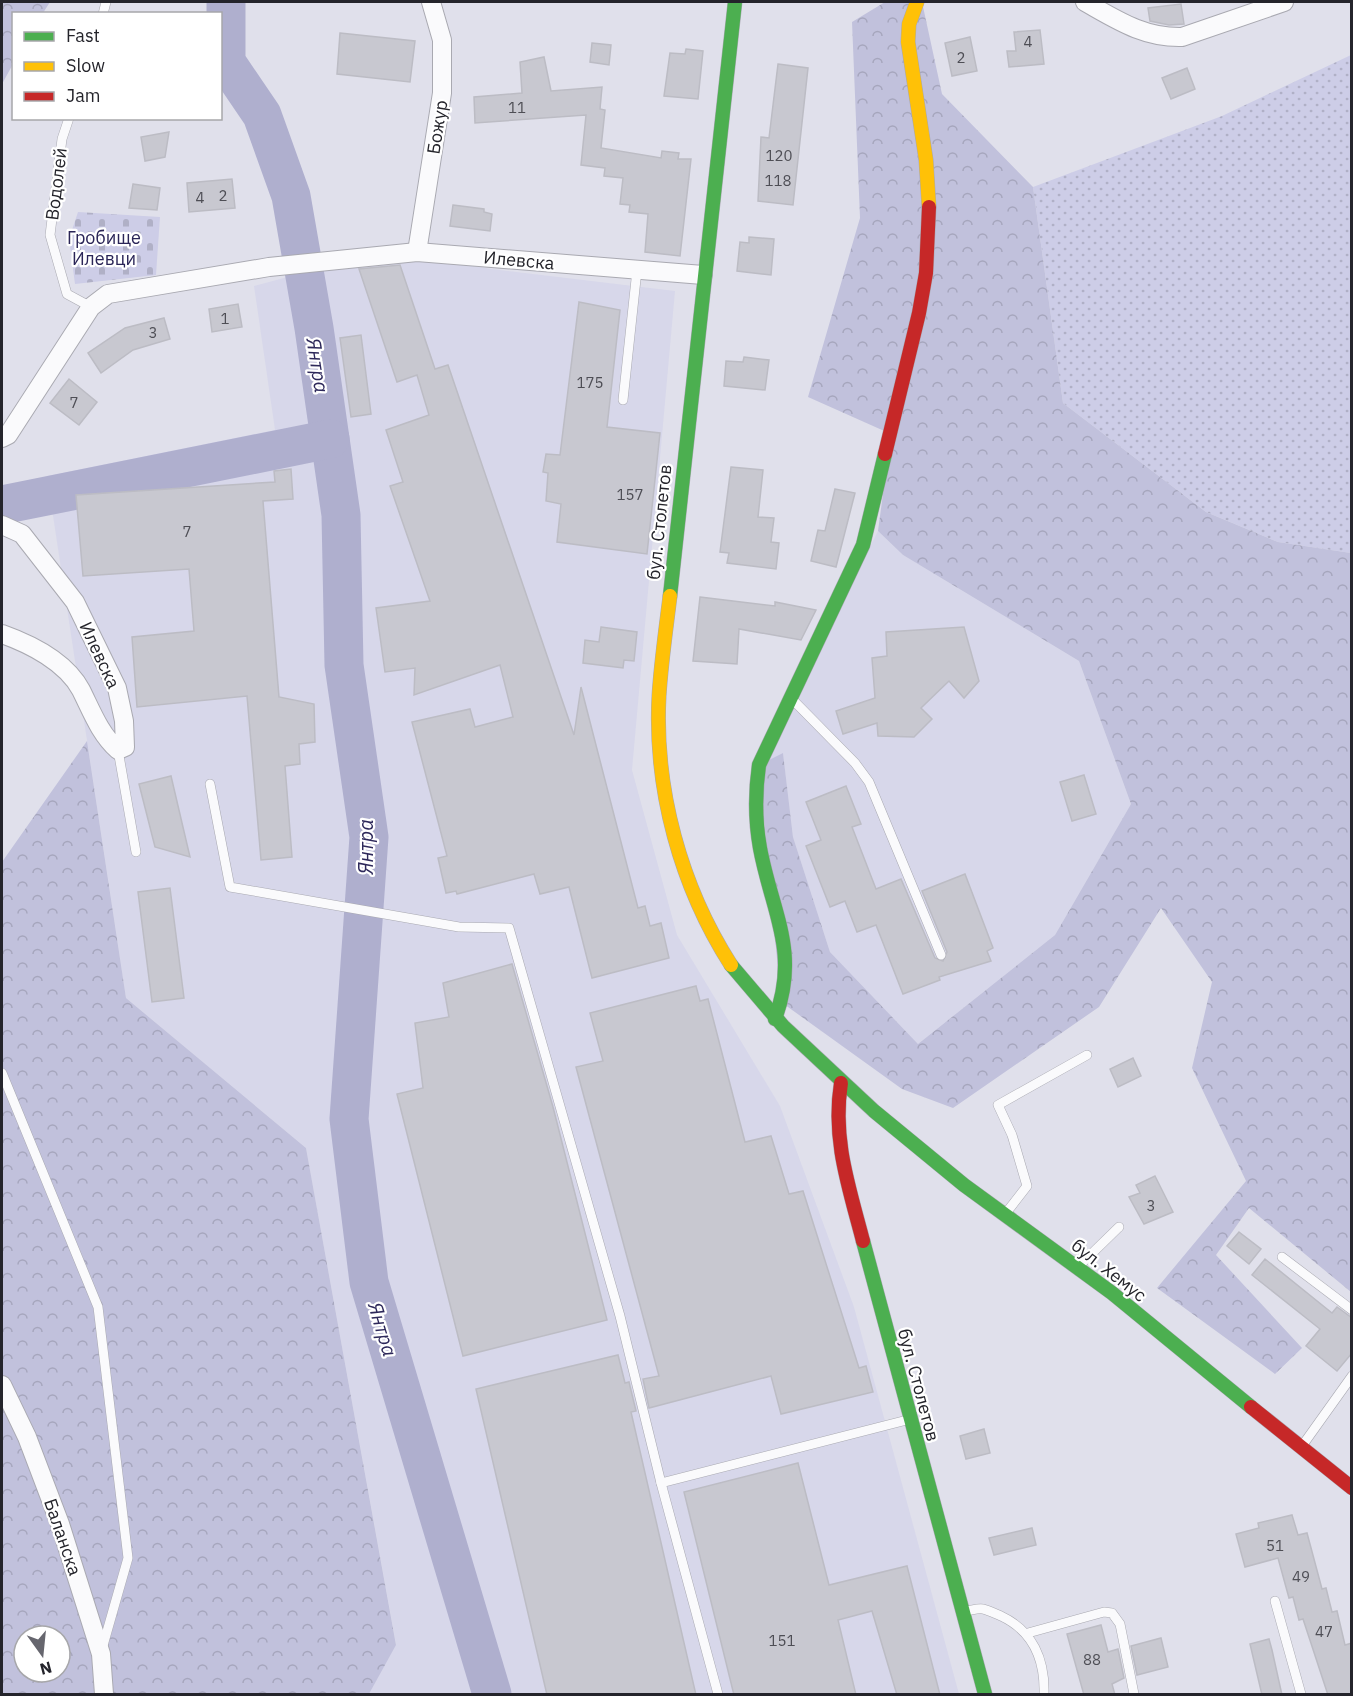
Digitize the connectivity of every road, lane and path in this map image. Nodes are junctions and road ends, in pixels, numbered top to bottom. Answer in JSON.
{"nodes":[{"id":1,"x":431,"y":2,"type":"edge"},
{"id":2,"x":735,"y":2,"type":"edge"},
{"id":3,"x":916,"y":2,"type":"edge"},
{"id":4,"x":1085,"y":2,"type":"edge"},
{"id":5,"x":1284,"y":2,"type":"edge"},
{"id":6,"x":68,"y":120,"type":"edge"},
{"id":7,"x":417,"y":252,"type":"junction"},
{"id":8,"x":637,"y":270,"type":"junction"},
{"id":9,"x":704,"y":275,"type":"junction"},
{"id":10,"x":91,"y":307,"type":"junction"},
{"id":11,"x":623,"y":400,"type":"dead end"},
{"id":12,"x":2,"y":438,"type":"edge"},
{"id":13,"x":2,"y":525,"type":"edge"},
{"id":14,"x":2,"y":634,"type":"edge"},
{"id":15,"x":790,"y":698,"type":"junction"},
{"id":16,"x":118,"y":750,"type":"junction"},
{"id":17,"x":210,"y":784,"type":"dead end"},
{"id":18,"x":135,"y":852,"type":"dead end"},
{"id":19,"x":941,"y":955,"type":"dead end"},
{"id":20,"x":775,"y":1019,"type":"junction"},
{"id":21,"x":1087,"y":1055,"type":"dead end"},
{"id":22,"x":2,"y":1073,"type":"edge"},
{"id":23,"x":841,"y":1083,"type":"junction"},
{"id":24,"x":1005,"y":1215,"type":"junction"},
{"id":25,"x":1119,"y":1227,"type":"dead end"},
{"id":26,"x":1282,"y":1257,"type":"dead end"},
{"id":27,"x":1078,"y":1267,"type":"junction"},
{"id":28,"x":1352,"y":1311,"type":"edge"},
{"id":29,"x":1352,"y":1376,"type":"edge"},
{"id":30,"x":2,"y":1385,"type":"edge"},
{"id":31,"x":909,"y":1420,"type":"junction"},
{"id":32,"x":1301,"y":1448,"type":"junction"},
{"id":33,"x":661,"y":1484,"type":"junction"},
{"id":34,"x":1352,"y":1488,"type":"edge"},
{"id":35,"x":1275,"y":1601,"type":"dead end"},
{"id":36,"x":964,"y":1611,"type":"junction"},
{"id":37,"x":1028,"y":1633,"type":"junction"},
{"id":38,"x":100,"y":1654,"type":"junction"},
{"id":39,"x":104,"y":1695,"type":"edge"},
{"id":40,"x":718,"y":1695,"type":"edge"},
{"id":41,"x":985,"y":1695,"type":"edge"},
{"id":42,"x":1044,"y":1695,"type":"edge"},
{"id":43,"x":1134,"y":1695,"type":"edge"},
{"id":44,"x":1301,"y":1695,"type":"edge"}],
"edges":[{"from":1,"to":7,"type":"street","name":"Божур"},
{"from":2,"to":9,"type":"main road","name":"бул. Столетов"},
{"from":3,"to":15,"type":"main road"},
{"from":4,"to":5,"type":"street"},
{"from":6,"to":10,"type":"lane","name":"Водолей"},
{"from":7,"to":8,"type":"street","name":"Илевска"},
{"from":7,"to":10,"type":"street","name":"Илевска"},
{"from":8,"to":9,"type":"street","name":"Илевска"},
{"from":8,"to":11,"type":"lane"},
{"from":9,"to":20,"type":"main road","name":"бул. Столетов"},
{"from":10,"to":12,"type":"street"},
{"from":13,"to":16,"type":"street","name":"Илевска"},
{"from":14,"to":16,"type":"street","name":"Илевска"},
{"from":15,"to":19,"type":"lane"},
{"from":15,"to":20,"type":"main road"},
{"from":16,"to":18,"type":"lane"},
{"from":17,"to":33,"type":"lane"},
{"from":20,"to":23,"type":"main road","name":"бул. Столетов"},
{"from":21,"to":24,"type":"lane"},
{"from":22,"to":38,"type":"lane"},
{"from":23,"to":24,"type":"main road","name":"бул. Хемус"},
{"from":23,"to":31,"type":"main road","name":"бул. Столетов"},
{"from":24,"to":27,"type":"main road","name":"бул. Хемус"},
{"from":25,"to":27,"type":"lane"},
{"from":26,"to":28,"type":"lane"},
{"from":27,"to":32,"type":"main road","name":"бул. Хемус"},
{"from":29,"to":32,"type":"lane"},
{"from":30,"to":38,"type":"street","name":"Баланска"},
{"from":31,"to":33,"type":"lane"},
{"from":31,"to":36,"type":"main road","name":"бул. Столетов"},
{"from":32,"to":34,"type":"main road","name":"бул. Хемус"},
{"from":33,"to":40,"type":"lane"},
{"from":35,"to":44,"type":"lane"},
{"from":36,"to":37,"type":"lane"},
{"from":36,"to":41,"type":"main road","name":"бул. Столетов"},
{"from":37,"to":42,"type":"lane"},
{"from":37,"to":43,"type":"lane"},
{"from":38,"to":39,"type":"street","name":"Баланска"}]}
